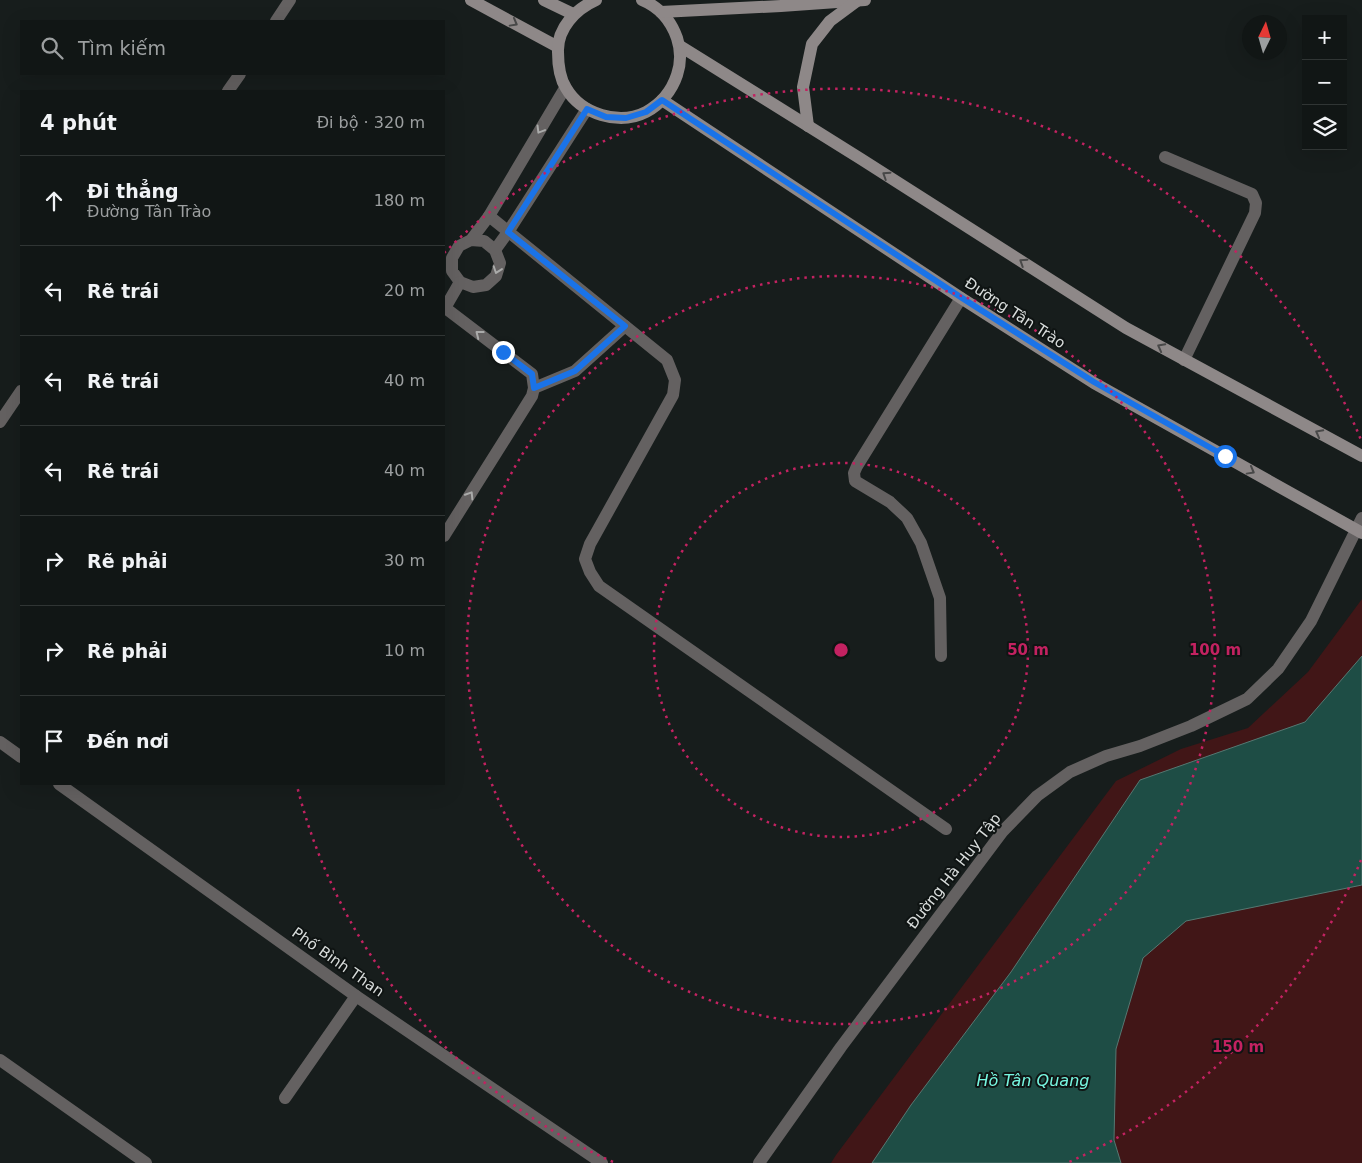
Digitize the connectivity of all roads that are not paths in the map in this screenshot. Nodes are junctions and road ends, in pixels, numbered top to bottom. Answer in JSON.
{"nodes":[{"id":1,"x":290,"y":0,"type":"edge"},
{"id":2,"x":471,"y":0,"type":"edge"},
{"id":3,"x":544,"y":0,"type":"edge"},
{"id":4,"x":644,"y":0,"type":"edge"},
{"id":5,"x":865,"y":0,"type":"edge"},
{"id":6,"x":858,"y":1,"type":"edge"},
{"id":7,"x":588,"y":2,"type":"edge"},
{"id":8,"x":661,"y":12,"type":"junction"},
{"id":9,"x":573,"y":14,"type":"junction"},
{"id":10,"x":277,"y":20,"type":"edge"},
{"id":11,"x":680,"y":46,"type":"junction"},
{"id":12,"x":558,"y":47,"type":"junction"},
{"id":13,"x":239,"y":75,"type":"edge"},
{"id":14,"x":565,"y":88,"type":"junction"},
{"id":15,"x":229,"y":90,"type":"edge"},
{"id":16,"x":662,"y":100,"type":"junction"},
{"id":17,"x":587,"y":109,"type":"junction"},
{"id":18,"x":808,"y":126,"type":"junction"},
{"id":19,"x":1165,"y":157,"type":"dead end"},
{"id":20,"x":489,"y":216,"type":"junction"},
{"id":21,"x":508,"y":232,"type":"junction"},
{"id":22,"x":471,"y":240,"type":"junction"},
{"id":23,"x":495,"y":250,"type":"junction"},
{"id":24,"x":460,"y":282,"type":"junction"},
{"id":25,"x":962,"y":298,"type":"junction"},
{"id":26,"x":445,"y":305,"type":"edge"},
{"id":27,"x":445,"y":308,"type":"edge"},
{"id":28,"x":625,"y":326,"type":"junction"},
{"id":29,"x":1184,"y":360,"type":"junction"},
{"id":30,"x":534,"y":388,"type":"junction"},
{"id":31,"x":20,"y":393,"type":"edge"},
{"id":32,"x":0,"y":422,"type":"edge"},
{"id":33,"x":1362,"y":456,"type":"edge"},
{"id":34,"x":1360,"y":527,"type":"edge"},
{"id":35,"x":445,"y":534,"type":"edge"},
{"id":36,"x":941,"y":656,"type":"dead end"},
{"id":37,"x":0,"y":742,"type":"edge"},
{"id":38,"x":20,"y":756,"type":"edge"},
{"id":39,"x":59,"y":785,"type":"edge"},
{"id":40,"x":946,"y":829,"type":"dead end"},
{"id":41,"x":356,"y":996,"type":"junction"},
{"id":42,"x":0,"y":1060,"type":"edge"},
{"id":43,"x":285,"y":1098,"type":"dead end"},
{"id":44,"x":146,"y":1163,"type":"edge"},
{"id":45,"x":602,"y":1163,"type":"edge"},
{"id":46,"x":760,"y":1163,"type":"edge"}],
"edges":[{"from":1,"to":10,"type":"street"},
{"from":2,"to":12,"type":"main road","one_way":true},
{"from":3,"to":9,"type":"main road"},
{"from":4,"to":8,"type":"main road"},
{"from":5,"to":6,"type":"main road"},
{"from":6,"to":8,"type":"main road"},
{"from":6,"to":18,"type":"main road"},
{"from":7,"to":9,"type":"main road"},
{"from":8,"to":11,"type":"main road"},
{"from":9,"to":12,"type":"main road"},
{"from":11,"to":16,"type":"main road"},
{"from":11,"to":18,"type":"main road"},
{"from":12,"to":14,"type":"main road"},
{"from":13,"to":15,"type":"street"},
{"from":14,"to":17,"type":"main road"},
{"from":14,"to":20,"type":"street","one_way":true},
{"from":16,"to":17,"type":"main road"},
{"from":16,"to":25,"type":"main road","name":"Đường Tân Trào"},
{"from":17,"to":21,"type":"street"},
{"from":29,"to":18,"type":"main road","one_way":true},
{"from":19,"to":29,"type":"street"},
{"from":20,"to":21,"type":"street"},
{"from":20,"to":22,"type":"street"},
{"from":21,"to":23,"type":"street"},
{"from":21,"to":28,"type":"street"},
{"from":22,"to":23,"type":"street"},
{"from":22,"to":24,"type":"street"},
{"from":23,"to":24,"type":"street","one_way":true},
{"from":24,"to":26,"type":"street"},
{"from":25,"to":34,"type":"main road","name":"Đường Tân Trào","one_way":true},
{"from":25,"to":36,"type":"street"},
{"from":30,"to":27,"type":"street","one_way":true},
{"from":28,"to":30,"type":"street"},
{"from":28,"to":40,"type":"street"},
{"from":33,"to":29,"type":"main road","one_way":true},
{"from":35,"to":30,"type":"street","one_way":true},
{"from":31,"to":32,"type":"street"},
{"from":34,"to":46,"type":"street","name":"Đường Hà Huy Tập"},
{"from":37,"to":38,"type":"street"},
{"from":39,"to":41,"type":"street","name":"Phố Bình Than"},
{"from":41,"to":43,"type":"street"},
{"from":41,"to":45,"type":"street","name":"Phố Bình Than"},
{"from":42,"to":44,"type":"street"}]}
